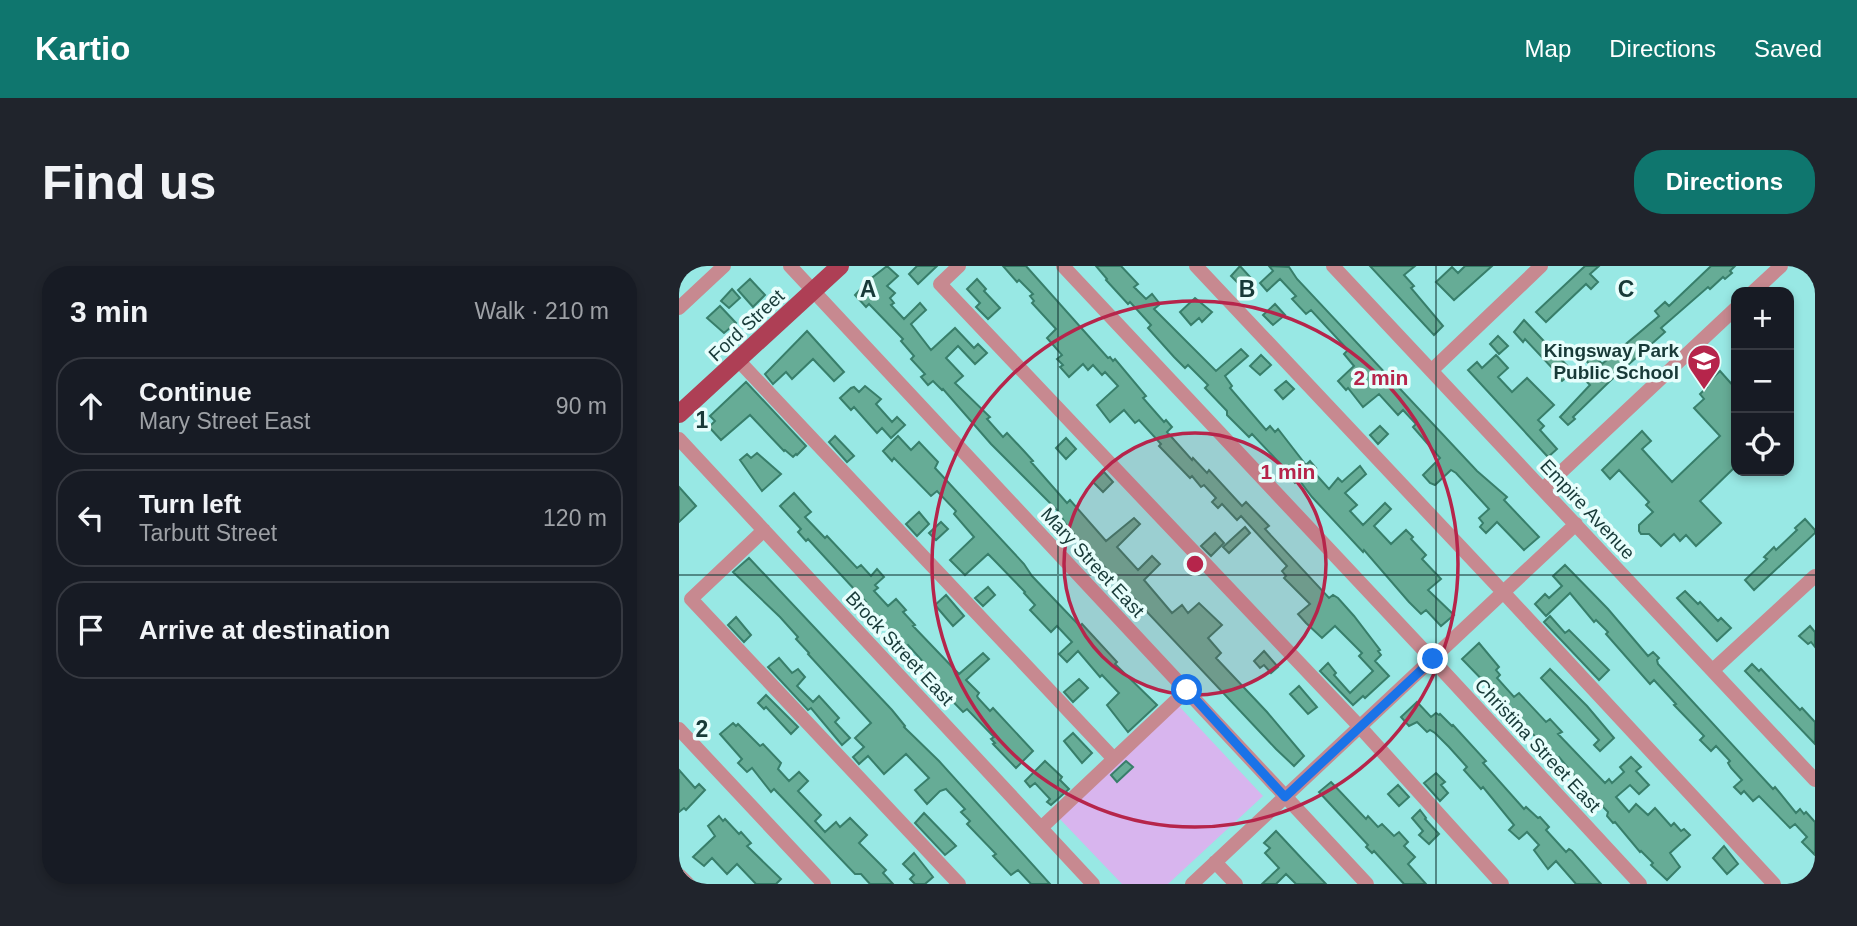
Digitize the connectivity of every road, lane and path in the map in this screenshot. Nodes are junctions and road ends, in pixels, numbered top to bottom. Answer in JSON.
{"nodes":[{"id":1,"x":724,"y":266,"type":"edge"},
{"id":2,"x":790,"y":266,"type":"edge"},
{"id":3,"x":840,"y":266,"type":"edge"},
{"id":4,"x":959,"y":266,"type":"edge"},
{"id":5,"x":1063,"y":266,"type":"edge"},
{"id":6,"x":1196,"y":266,"type":"edge"},
{"id":7,"x":1333,"y":266,"type":"edge"},
{"id":8,"x":1541,"y":266,"type":"edge"},
{"id":9,"x":1781,"y":266,"type":"edge"},
{"id":10,"x":1758,"y":287,"type":"edge"},
{"id":11,"x":813,"y":291,"type":"junction"},
{"id":12,"x":681,"y":302,"type":"edge"},
{"id":13,"x":1731,"y":313,"type":"edge"},
{"id":14,"x":738,"y":360,"type":"junction"},
{"id":15,"x":1432,"y":370,"type":"junction"},
{"id":16,"x":679,"y":414,"type":"edge"},
{"id":17,"x":679,"y":439,"type":"edge"},
{"id":18,"x":1543,"y":489,"type":"junction"},
{"id":19,"x":1576,"y":524,"type":"junction"},
{"id":20,"x":764,"y":530,"type":"junction"},
{"id":21,"x":1815,"y":576,"type":"edge"},
{"id":22,"x":1503,"y":592,"type":"junction"},
{"id":23,"x":1433,"y":659,"type":"junction"},
{"id":24,"x":1713,"y":670,"type":"junction"},
{"id":25,"x":1187,"y":690,"type":"junction"},
{"id":26,"x":1360,"y":727,"type":"junction"},
{"id":27,"x":679,"y":729,"type":"edge"},
{"id":28,"x":1114,"y":759,"type":"junction"},
{"id":29,"x":1815,"y":779,"type":"edge"},
{"id":30,"x":1285,"y":797,"type":"junction"},
{"id":31,"x":1041,"y":828,"type":"junction"},
{"id":32,"x":1215,"y":862,"type":"junction"},
{"id":33,"x":679,"y":875,"type":"edge"},
{"id":34,"x":688,"y":884,"type":"edge"},
{"id":35,"x":824,"y":884,"type":"edge"},
{"id":36,"x":959,"y":884,"type":"edge"},
{"id":37,"x":1093,"y":884,"type":"edge"},
{"id":38,"x":1192,"y":884,"type":"edge"},
{"id":39,"x":1236,"y":884,"type":"edge"},
{"id":40,"x":1367,"y":884,"type":"edge"},
{"id":41,"x":1502,"y":884,"type":"edge"},
{"id":42,"x":1640,"y":884,"type":"edge"},
{"id":43,"x":1774,"y":884,"type":"edge"}],
"edges":[{"from":1,"to":12,"type":"street"},
{"from":2,"to":11,"type":"street","name":"Mary Street East"},
{"from":3,"to":11,"type":"main road","name":"Ford Street"},
{"from":4,"to":26,"type":"street"},
{"from":5,"to":23,"type":"street","name":"Christina Street East"},
{"from":6,"to":22,"type":"street"},
{"from":7,"to":15,"type":"street","name":"Empire Avenue"},
{"from":8,"to":15,"type":"street"},
{"from":9,"to":10,"type":"street"},
{"from":11,"to":14,"type":"main road","name":"Ford Street"},
{"from":11,"to":25,"type":"street","name":"Mary Street East"},
{"from":13,"to":18,"type":"street"},
{"from":14,"to":16,"type":"main road","name":"Ford Street"},
{"from":14,"to":28,"type":"street"},
{"from":15,"to":18,"type":"street","name":"Empire Avenue"},
{"from":17,"to":20,"type":"street","name":"Brock Street East"},
{"from":18,"to":19,"type":"street","name":"Empire Avenue"},
{"from":19,"to":22,"type":"street"},
{"from":19,"to":24,"type":"street","name":"Empire Avenue"},
{"from":20,"to":31,"type":"street","name":"Brock Street East"},
{"from":20,"to":36,"type":"street"},
{"from":21,"to":24,"type":"street"},
{"from":22,"to":23,"type":"street"},
{"from":22,"to":43,"type":"street"},
{"from":23,"to":26,"type":"street"},
{"from":23,"to":42,"type":"street","name":"Christina Street East"},
{"from":24,"to":29,"type":"street","name":"Empire Avenue"},
{"from":25,"to":28,"type":"street"},
{"from":25,"to":30,"type":"street","name":"Mary Street East"},
{"from":26,"to":30,"type":"street"},
{"from":26,"to":41,"type":"street"},
{"from":27,"to":35,"type":"street"},
{"from":28,"to":31,"type":"street"},
{"from":30,"to":32,"type":"street"},
{"from":30,"to":40,"type":"street","name":"Mary Street East"},
{"from":31,"to":37,"type":"street","name":"Brock Street East"},
{"from":32,"to":38,"type":"street"},
{"from":32,"to":39,"type":"street"},
{"from":33,"to":34,"type":"street"}]}
